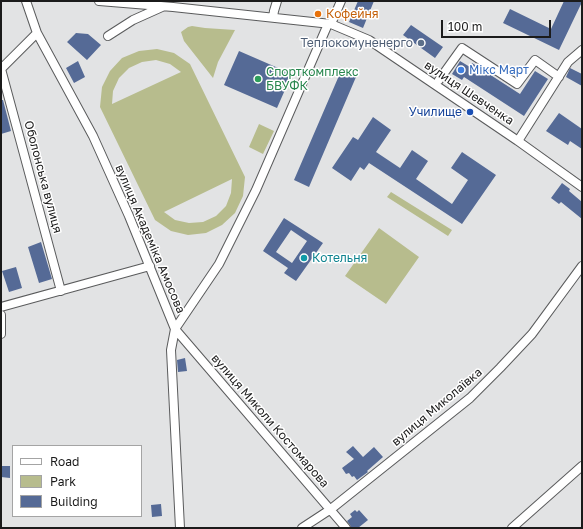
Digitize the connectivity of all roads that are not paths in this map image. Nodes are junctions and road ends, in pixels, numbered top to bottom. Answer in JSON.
{"nodes":[{"id":1,"x":26,"y":1,"type":"edge"},
{"id":2,"x":100,"y":1,"type":"edge"},
{"id":3,"x":278,"y":1,"type":"edge"},
{"id":4,"x":341,"y":1,"type":"edge"},
{"id":5,"x":175,"y":4,"type":"edge"},
{"id":6,"x":163,"y":6,"type":"junction"},
{"id":7,"x":273,"y":17,"type":"junction"},
{"id":8,"x":329,"y":24,"type":"junction"},
{"id":9,"x":37,"y":33,"type":"junction"},
{"id":10,"x":108,"y":36,"type":"dead end"},
{"id":11,"x":582,"y":50,"type":"edge"},
{"id":12,"x":1,"y":69,"type":"edge"},
{"id":13,"x":559,"y":77,"type":"junction"},
{"id":14,"x":439,"y":80,"type":"dead end"},
{"id":15,"x":518,"y":141,"type":"junction"},
{"id":16,"x":582,"y":187,"type":"edge"},
{"id":17,"x":150,"y":266,"type":"junction"},
{"id":18,"x":582,"y":266,"type":"edge"},
{"id":19,"x":61,"y":291,"type":"junction"},
{"id":20,"x":1,"y":307,"type":"edge"},
{"id":21,"x":1,"y":315,"type":"edge"},
{"id":22,"x":175,"y":330,"type":"junction"},
{"id":23,"x":1,"y":334,"type":"edge"},
{"id":24,"x":582,"y":466,"type":"edge"},
{"id":25,"x":331,"y":509,"type":"junction"},
{"id":26,"x":180,"y":528,"type":"edge"},
{"id":27,"x":302,"y":528,"type":"edge"},
{"id":28,"x":346,"y":528,"type":"edge"},
{"id":29,"x":512,"y":528,"type":"edge"}],
"edges":[{"from":1,"to":9,"type":"street","name":"вулиця Академіка Амосова"},
{"from":2,"to":6,"type":"street","name":"вулиця Шевченка"},
{"from":3,"to":7,"type":"street"},
{"from":4,"to":8,"type":"street"},
{"from":5,"to":6,"type":"street","name":"вулиця Шевченка"},
{"from":5,"to":7,"type":"street","name":"вулиця Шевченка"},
{"from":6,"to":10,"type":"street"},
{"from":7,"to":8,"type":"street","name":"вулиця Шевченка"},
{"from":8,"to":15,"type":"street","name":"вулиця Шевченка"},
{"from":8,"to":22,"type":"street"},
{"from":9,"to":12,"type":"street"},
{"from":9,"to":17,"type":"street","name":"вулиця Академіка Амосова"},
{"from":11,"to":13,"type":"street"},
{"from":12,"to":19,"type":"street","name":"Оболонська вулиця"},
{"from":13,"to":14,"type":"street"},
{"from":13,"to":15,"type":"street"},
{"from":15,"to":16,"type":"street","name":"вулиця Шевченка"},
{"from":17,"to":19,"type":"street"},
{"from":17,"to":22,"type":"street","name":"вулиця Академіка Амосова"},
{"from":18,"to":25,"type":"street","name":"вулиця Миколаївка"},
{"from":19,"to":20,"type":"street"},
{"from":21,"to":23,"type":"street"},
{"from":22,"to":25,"type":"street","name":"вулиця Миколи Костомарова"},
{"from":22,"to":26,"type":"street","name":"вулиця Академіка Амосова"},
{"from":24,"to":29,"type":"street"},
{"from":25,"to":27,"type":"street","name":"вулиця Миколаївка"},
{"from":25,"to":28,"type":"street","name":"вулиця Миколи Костомарова"}]}
